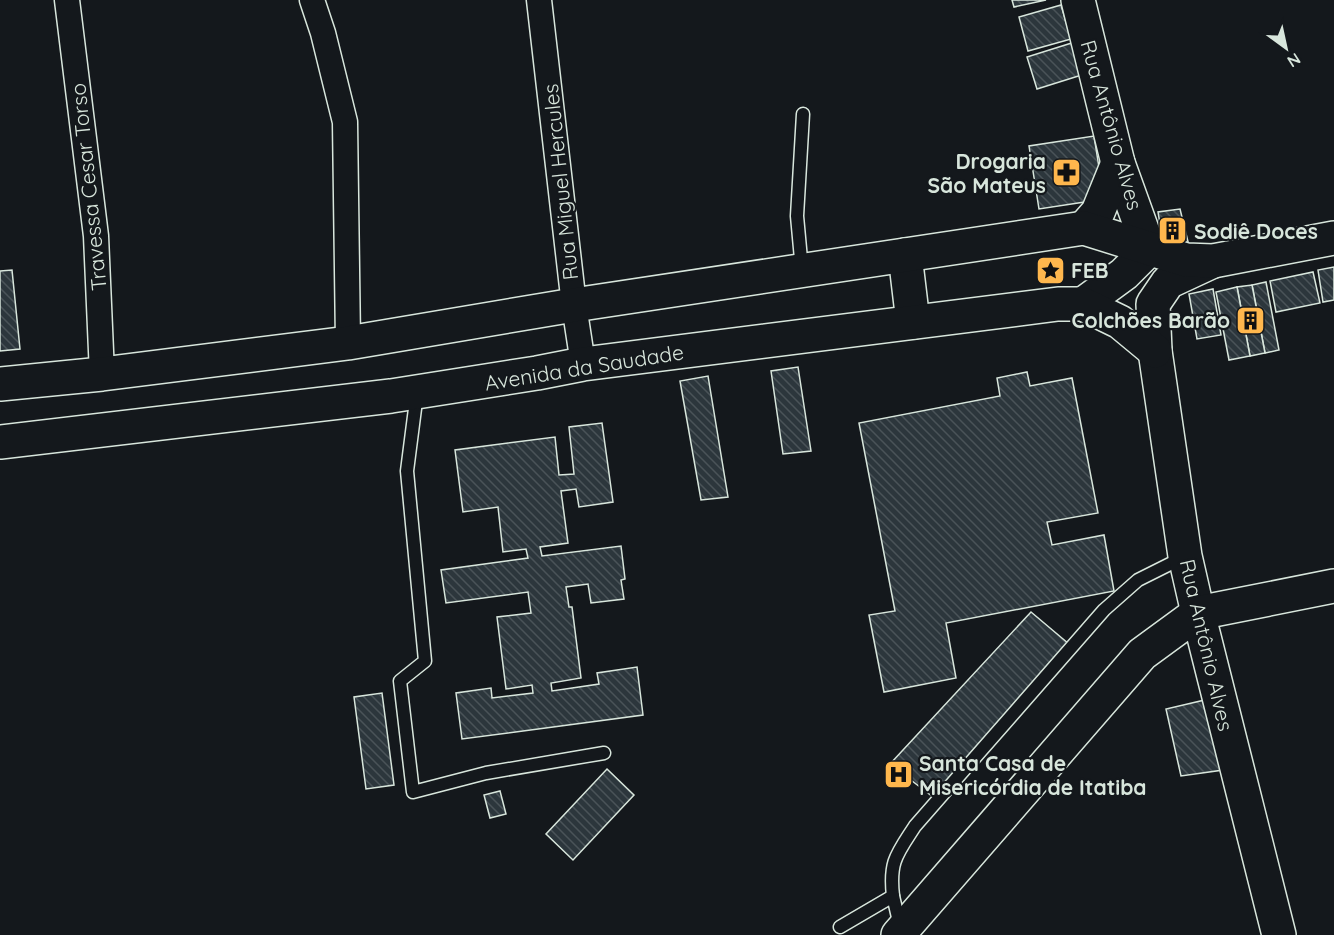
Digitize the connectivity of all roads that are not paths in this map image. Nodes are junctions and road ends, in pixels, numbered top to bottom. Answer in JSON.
{"nodes":[{"id":1,"x":67,"y":0,"type":"edge"},
{"id":2,"x":312,"y":0,"type":"edge"},
{"id":3,"x":539,"y":0,"type":"edge"},
{"id":4,"x":1078,"y":0,"type":"edge"},
{"id":5,"x":803,"y":114,"type":"dead end"},
{"id":6,"x":1118,"y":163,"type":"junction"},
{"id":7,"x":1084,"y":228,"type":"junction"},
{"id":8,"x":1334,"y":238,"type":"edge"},
{"id":9,"x":1149,"y":249,"type":"junction"},
{"id":10,"x":905,"y":255,"type":"junction"},
{"id":11,"x":1213,"y":261,"type":"junction"},
{"id":12,"x":802,"y":271,"type":"junction"},
{"id":13,"x":1083,"y":304,"type":"junction"},
{"id":14,"x":574,"y":306,"type":"junction"},
{"id":15,"x":913,"y":322,"type":"junction"},
{"id":16,"x":348,"y":343,"type":"junction"},
{"id":17,"x":1155,"y":351,"type":"junction"},
{"id":18,"x":583,"y":364,"type":"junction"},
{"id":19,"x":102,"y":374,"type":"junction"},
{"id":20,"x":0,"y":384,"type":"edge"},
{"id":21,"x":417,"y":392,"type":"junction"},
{"id":22,"x":0,"y":442,"type":"edge"},
{"id":23,"x":1185,"y":556,"type":"junction"},
{"id":24,"x":1334,"y":586,"type":"edge"},
{"id":25,"x":1198,"y":613,"type":"junction"},
{"id":26,"x":604,"y":753,"type":"dead end"},
{"id":27,"x":893,"y":896,"type":"junction"},
{"id":28,"x":840,"y":927,"type":"dead end"},
{"id":29,"x":900,"y":933,"type":"edge"},
{"id":30,"x":1279,"y":935,"type":"edge"}],
"edges":[{"from":1,"to":19,"type":"street","name":"Travessa Cesar Torso"},
{"from":2,"to":16,"type":"street"},
{"from":3,"to":14,"type":"street","name":"Rua Miguel Hercules"},
{"from":4,"to":6,"type":"main road","name":"Rua Antônio Alves"},
{"from":5,"to":12,"type":"lane"},
{"from":6,"to":7,"type":"main road"},
{"from":6,"to":9,"type":"main road","name":"Rua Antônio Alves"},
{"from":7,"to":9,"type":"main road"},
{"from":7,"to":10,"type":"main road"},
{"from":8,"to":11,"type":"main road"},
{"from":9,"to":11,"type":"main road"},
{"from":9,"to":13,"type":"main road"},
{"from":10,"to":12,"type":"main road"},
{"from":10,"to":15,"type":"main road"},
{"from":11,"to":17,"type":"main road","name":"Rua Antônio Alves"},
{"from":12,"to":14,"type":"main road"},
{"from":13,"to":15,"type":"main road","name":"Avenida da Saudade"},
{"from":13,"to":17,"type":"main road","name":"Avenida da Saudade"},
{"from":14,"to":16,"type":"main road"},
{"from":14,"to":18,"type":"street","name":"Rua Miguel Hercules"},
{"from":15,"to":18,"type":"main road","name":"Avenida da Saudade"},
{"from":16,"to":19,"type":"main road"},
{"from":17,"to":23,"type":"main road","name":"Rua Antônio Alves"},
{"from":18,"to":21,"type":"main road","name":"Avenida da Saudade"},
{"from":19,"to":20,"type":"main road"},
{"from":21,"to":22,"type":"main road","name":"Avenida da Saudade"},
{"from":21,"to":26,"type":"lane"},
{"from":23,"to":25,"type":"main road","name":"Rua Antônio Alves"},
{"from":23,"to":27,"type":"lane"},
{"from":24,"to":25,"type":"main road"},
{"from":25,"to":29,"type":"main road"},
{"from":25,"to":30,"type":"main road","name":"Rua Antônio Alves"},
{"from":27,"to":28,"type":"lane"},
{"from":27,"to":29,"type":"lane"}]}
